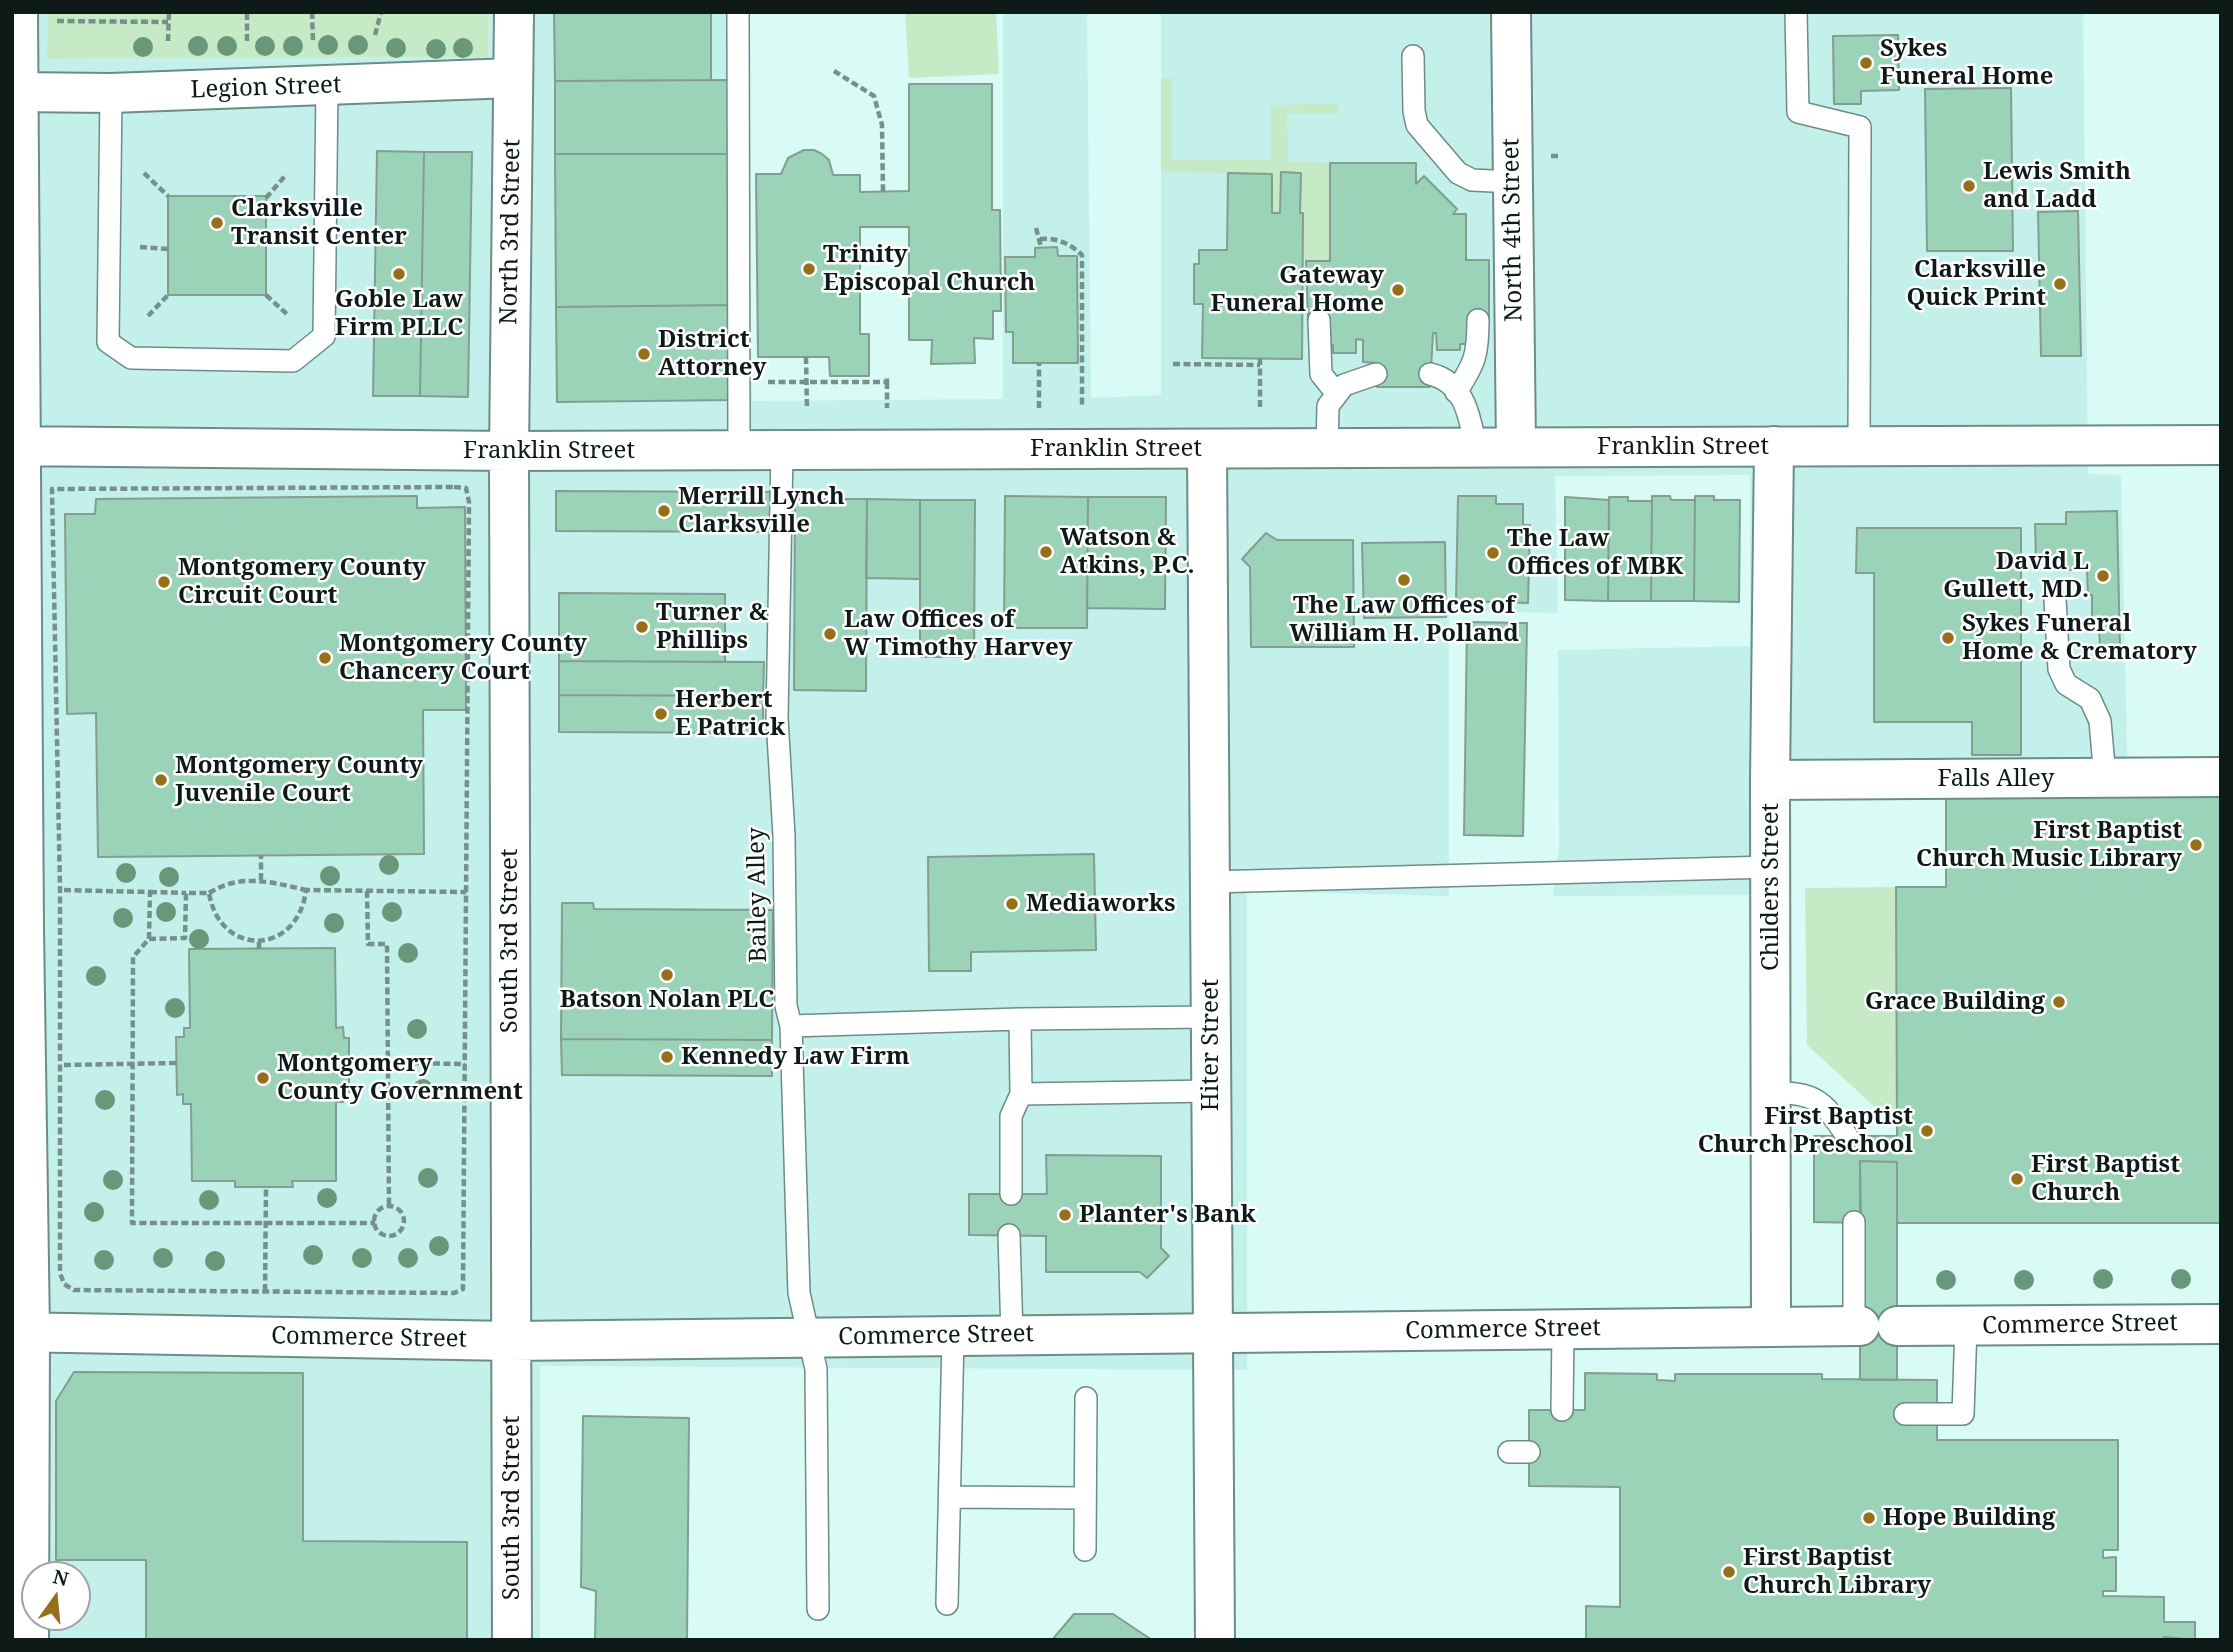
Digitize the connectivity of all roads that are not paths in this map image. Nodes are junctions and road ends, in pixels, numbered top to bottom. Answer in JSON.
{"nodes":[{"id":1,"x":18,"y":12,"type":"edge"},
{"id":2,"x":514,"y":12,"type":"edge"},
{"id":3,"x":738,"y":12,"type":"edge"},
{"id":4,"x":1511,"y":12,"type":"edge"},
{"id":5,"x":1796,"y":12,"type":"edge"},
{"id":6,"x":1413,"y":56,"type":"dead end"},
{"id":7,"x":513,"y":78,"type":"junction"},
{"id":8,"x":327,"y":86,"type":"junction"},
{"id":9,"x":16,"y":92,"type":"edge"},
{"id":10,"x":111,"y":93,"type":"junction"},
{"id":11,"x":1513,"y":182,"type":"junction"},
{"id":12,"x":1319,"y":320,"type":"dead end"},
{"id":13,"x":1478,"y":320,"type":"dead end"},
{"id":14,"x":1376,"y":374,"type":"dead end"},
{"id":15,"x":1430,"y":374,"type":"dead end"},
{"id":16,"x":1456,"y":392,"type":"junction"},
{"id":17,"x":1332,"y":400,"type":"junction"},
{"id":18,"x":2221,"y":445,"type":"edge"},
{"id":19,"x":17,"y":446,"type":"edge"},
{"id":20,"x":1774,"y":446,"type":"junction"},
{"id":21,"x":1859,"y":446,"type":"junction"},
{"id":22,"x":1516,"y":447,"type":"junction"},
{"id":23,"x":1327,"y":448,"type":"junction"},
{"id":24,"x":1476,"y":448,"type":"junction"},
{"id":25,"x":1208,"y":449,"type":"junction"},
{"id":26,"x":739,"y":450,"type":"junction"},
{"id":27,"x":782,"y":450,"type":"junction"},
{"id":28,"x":509,"y":451,"type":"junction"},
{"id":29,"x":2055,"y":600,"type":"dead end"},
{"id":30,"x":2221,"y":777,"type":"edge"},
{"id":31,"x":2105,"y":778,"type":"junction"},
{"id":32,"x":1770,"y":780,"type":"junction"},
{"id":33,"x":1770,"y":867,"type":"junction"},
{"id":34,"x":1210,"y":882,"type":"junction"},
{"id":35,"x":18,"y":929,"type":"edge"},
{"id":36,"x":1211,"y":1017,"type":"junction"},
{"id":37,"x":1020,"y":1019,"type":"junction"},
{"id":38,"x":791,"y":1026,"type":"junction"},
{"id":39,"x":1212,"y":1091,"type":"junction"},
{"id":40,"x":1771,"y":1092,"type":"junction"},
{"id":41,"x":1021,"y":1094,"type":"junction"},
{"id":42,"x":1847,"y":1136,"type":"dead end"},
{"id":43,"x":1011,"y":1194,"type":"dead end"},
{"id":44,"x":1854,"y":1223,"type":"dead end"},
{"id":45,"x":1009,"y":1235,"type":"dead end"},
{"id":46,"x":2221,"y":1324,"type":"edge"},
{"id":47,"x":1870,"y":1326,"type":"junction"},
{"id":48,"x":1966,"y":1326,"type":"junction"},
{"id":49,"x":1771,"y":1327,"type":"junction"},
{"id":50,"x":1563,"y":1330,"type":"junction"},
{"id":51,"x":21,"y":1331,"type":"edge"},
{"id":52,"x":1213,"y":1334,"type":"junction"},
{"id":53,"x":1012,"y":1335,"type":"junction"},
{"id":54,"x":953,"y":1336,"type":"junction"},
{"id":55,"x":809,"y":1337,"type":"junction"},
{"id":56,"x":511,"y":1340,"type":"junction"},
{"id":57,"x":1086,"y":1398,"type":"dead end"},
{"id":58,"x":1562,"y":1410,"type":"dead end"},
{"id":59,"x":1905,"y":1414,"type":"dead end"},
{"id":60,"x":950,"y":1497,"type":"junction"},
{"id":61,"x":1085,"y":1498,"type":"junction"},
{"id":62,"x":1085,"y":1550,"type":"dead end"},
{"id":63,"x":947,"y":1604,"type":"dead end"},
{"id":64,"x":818,"y":1609,"type":"dead end"},
{"id":65,"x":29,"y":1640,"type":"edge"},
{"id":66,"x":512,"y":1640,"type":"edge"},
{"id":67,"x":1215,"y":1640,"type":"edge"}],
"edges":[{"from":1,"to":9,"type":"street"},
{"from":2,"to":7,"type":"street","name":"North 3rd Street"},
{"from":3,"to":26,"type":"lane"},
{"from":4,"to":11,"type":"street","name":"North 4th Street"},
{"from":5,"to":21,"type":"lane"},
{"from":6,"to":11,"type":"lane"},
{"from":7,"to":8,"type":"street","name":"Legion Street"},
{"from":7,"to":28,"type":"street","name":"North 3rd Street"},
{"from":8,"to":10,"type":"street","name":"Legion Street"},
{"from":8,"to":10,"type":"lane"},
{"from":9,"to":10,"type":"street","name":"Legion Street"},
{"from":9,"to":19,"type":"street"},
{"from":11,"to":22,"type":"street","name":"North 4th Street"},
{"from":12,"to":17,"type":"lane"},
{"from":13,"to":16,"type":"lane"},
{"from":14,"to":17,"type":"lane"},
{"from":15,"to":16,"type":"lane"},
{"from":16,"to":24,"type":"lane"},
{"from":17,"to":23,"type":"lane"},
{"from":18,"to":21,"type":"street","name":"Franklin Street"},
{"from":19,"to":28,"type":"street","name":"Franklin Street"},
{"from":19,"to":35,"type":"street"},
{"from":20,"to":21,"type":"street","name":"Franklin Street"},
{"from":20,"to":22,"type":"street","name":"Franklin Street"},
{"from":20,"to":32,"type":"street","name":"Childers Street"},
{"from":22,"to":24,"type":"street","name":"Franklin Street"},
{"from":23,"to":24,"type":"street","name":"Franklin Street"},
{"from":23,"to":25,"type":"street","name":"Franklin Street"},
{"from":25,"to":27,"type":"street","name":"Franklin Street"},
{"from":25,"to":34,"type":"street","name":"Hiter Street"},
{"from":26,"to":27,"type":"street","name":"Franklin Street"},
{"from":26,"to":28,"type":"street","name":"Franklin Street"},
{"from":27,"to":38,"type":"lane","name":"Bailey Alley"},
{"from":28,"to":56,"type":"street","name":"South 3rd Street"},
{"from":29,"to":31,"type":"lane"},
{"from":30,"to":31,"type":"street","name":"Falls Alley"},
{"from":31,"to":32,"type":"street","name":"Falls Alley"},
{"from":32,"to":33,"type":"street","name":"Childers Street"},
{"from":33,"to":34,"type":"lane"},
{"from":33,"to":40,"type":"street","name":"Childers Street"},
{"from":34,"to":36,"type":"street","name":"Hiter Street"},
{"from":35,"to":51,"type":"street"},
{"from":36,"to":37,"type":"lane"},
{"from":36,"to":39,"type":"street","name":"Hiter Street"},
{"from":37,"to":38,"type":"lane"},
{"from":37,"to":41,"type":"lane"},
{"from":38,"to":55,"type":"lane","name":"Bailey Alley"},
{"from":39,"to":41,"type":"lane"},
{"from":39,"to":52,"type":"street","name":"Hiter Street"},
{"from":40,"to":42,"type":"lane"},
{"from":40,"to":49,"type":"street","name":"Childers Street"},
{"from":41,"to":43,"type":"lane"},
{"from":44,"to":47,"type":"lane"},
{"from":45,"to":53,"type":"lane"},
{"from":46,"to":48,"type":"street","name":"Commerce Street"},
{"from":47,"to":48,"type":"street","name":"Commerce Street"},
{"from":47,"to":49,"type":"street","name":"Commerce Street"},
{"from":48,"to":59,"type":"lane"},
{"from":49,"to":50,"type":"street","name":"Commerce Street"},
{"from":50,"to":52,"type":"street","name":"Commerce Street"},
{"from":50,"to":58,"type":"lane"},
{"from":51,"to":56,"type":"street","name":"Commerce Street"},
{"from":51,"to":65,"type":"street"},
{"from":52,"to":53,"type":"street","name":"Commerce Street"},
{"from":52,"to":67,"type":"street","name":"Hiter Street"},
{"from":53,"to":54,"type":"street","name":"Commerce Street"},
{"from":54,"to":55,"type":"street","name":"Commerce Street"},
{"from":54,"to":60,"type":"lane"},
{"from":55,"to":56,"type":"street","name":"Commerce Street"},
{"from":55,"to":64,"type":"lane","name":"Bailey Alley"},
{"from":56,"to":66,"type":"street","name":"South 3rd Street"},
{"from":57,"to":61,"type":"lane"},
{"from":60,"to":61,"type":"lane"},
{"from":60,"to":63,"type":"lane"},
{"from":61,"to":62,"type":"lane"}]}
